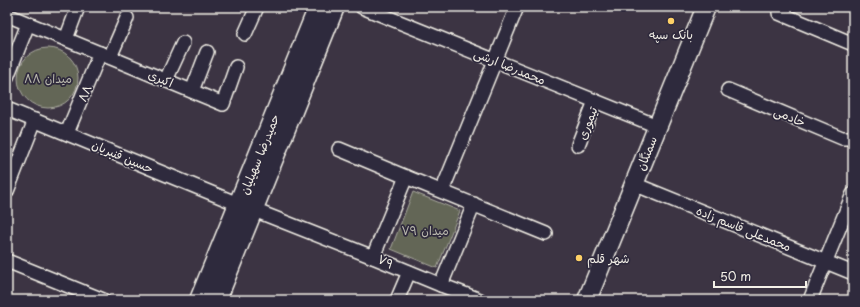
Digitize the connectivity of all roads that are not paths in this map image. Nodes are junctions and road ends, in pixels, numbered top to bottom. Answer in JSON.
{"nodes":[{"id":1,"x":78,"y":7,"type":"edge"},
{"id":2,"x":257,"y":7,"type":"edge"},
{"id":3,"x":318,"y":7,"type":"edge"},
{"id":4,"x":335,"y":7,"type":"edge"},
{"id":5,"x":362,"y":7,"type":"edge"},
{"id":6,"x":517,"y":7,"type":"edge"},
{"id":7,"x":706,"y":7,"type":"edge"},
{"id":8,"x":779,"y":13,"type":"dead end"},
{"id":9,"x":7,"y":15,"type":"edge"},
{"id":10,"x":127,"y":18,"type":"dead end"},
{"id":11,"x":28,"y":24,"type":"junction"},
{"id":12,"x":245,"y":34,"type":"dead end"},
{"id":13,"x":66,"y":39,"type":"junction"},
{"id":14,"x":183,"y":43,"type":"dead end"},
{"id":15,"x":853,"y":44,"type":"edge"},
{"id":16,"x":207,"y":52,"type":"dead end"},
{"id":17,"x":105,"y":55,"type":"junction"},
{"id":18,"x":495,"y":60,"type":"junction"},
{"id":19,"x":236,"y":67,"type":"dead end"},
{"id":20,"x":7,"y":77,"type":"edge"},
{"id":21,"x":166,"y":80,"type":"junction"},
{"id":22,"x":728,"y":90,"type":"dead end"},
{"id":23,"x":192,"y":91,"type":"junction"},
{"id":24,"x":595,"y":101,"type":"junction"},
{"id":25,"x":7,"y":109,"type":"edge"},
{"id":26,"x":35,"y":120,"type":"junction"},
{"id":27,"x":657,"y":126,"type":"junction"},
{"id":28,"x":67,"y":133,"type":"junction"},
{"id":29,"x":853,"y":138,"type":"edge"},
{"id":30,"x":578,"y":145,"type":"dead end"},
{"id":31,"x":339,"y":149,"type":"dead end"},
{"id":32,"x":406,"y":177,"type":"junction"},
{"id":33,"x":634,"y":184,"type":"junction"},
{"id":34,"x":7,"y":191,"type":"edge"},
{"id":35,"x":442,"y":191,"type":"junction"},
{"id":36,"x":853,"y":194,"type":"edge"},
{"id":37,"x":474,"y":204,"type":"junction"},
{"id":38,"x":246,"y":207,"type":"junction"},
{"id":39,"x":546,"y":234,"type":"dead end"},
{"id":40,"x":373,"y":257,"type":"junction"},
{"id":41,"x":826,"y":262,"type":"junction"},
{"id":42,"x":9,"y":267,"type":"edge"},
{"id":43,"x":409,"y":272,"type":"junction"},
{"id":44,"x":853,"y":273,"type":"edge"},
{"id":45,"x":441,"y":285,"type":"junction"},
{"id":46,"x":103,"y":300,"type":"edge"},
{"id":47,"x":200,"y":300,"type":"edge"},
{"id":48,"x":216,"y":300,"type":"edge"},
{"id":49,"x":397,"y":300,"type":"edge"},
{"id":50,"x":480,"y":300,"type":"edge"},
{"id":51,"x":587,"y":300,"type":"edge"},
{"id":52,"x":810,"y":300,"type":"edge"}],
"edges":[{"from":1,"to":13,"type":"street"},
{"from":2,"to":12,"type":"street"},
{"from":3,"to":38,"type":"main road","name":"حمیدرضا سهیلیان"},
{"from":4,"to":38,"type":"main road","name":"حمیدرضا سهیلیان"},
{"from":5,"to":18,"type":"street","name":"محمدرضا ارشی"},
{"from":6,"to":18,"type":"street"},
{"from":7,"to":27,"type":"main road","name":"سمنگان"},
{"from":8,"to":15,"type":"street"},
{"from":9,"to":11,"type":"street","name":"اکبری"},
{"from":10,"to":17,"type":"street","name":"۸۸"},
{"from":11,"to":13,"type":"street","name":"اکبری"},
{"from":11,"to":20,"type":"street"},
{"from":13,"to":17,"type":"street","name":"اکبری"},
{"from":14,"to":21,"type":"street"},
{"from":16,"to":23,"type":"street"},
{"from":17,"to":21,"type":"street","name":"اکبری"},
{"from":17,"to":28,"type":"street","name":"۸۸"},
{"from":18,"to":24,"type":"street","name":"محمدرضا ارشی"},
{"from":18,"to":35,"type":"street"},
{"from":19,"to":23,"type":"street","name":"اکبری"},
{"from":21,"to":23,"type":"street","name":"اکبری"},
{"from":22,"to":29,"type":"street","name":"خادمی"},
{"from":24,"to":27,"type":"street","name":"محمدرضا ارشی"},
{"from":24,"to":30,"type":"street","name":"تیموری"},
{"from":25,"to":26,"type":"street","name":"حسین قنبریان"},
{"from":26,"to":28,"type":"street","name":"حسین قنبریان"},
{"from":26,"to":34,"type":"street"},
{"from":27,"to":33,"type":"main road","name":"سمنگان"},
{"from":28,"to":38,"type":"street","name":"حسین قنبریان"},
{"from":31,"to":32,"type":"street"},
{"from":32,"to":35,"type":"street"},
{"from":32,"to":40,"type":"street","name":"۷۹"},
{"from":33,"to":41,"type":"street","name":"محمدعلی قاسم زاده"},
{"from":33,"to":51,"type":"main road","name":"سمنگان"},
{"from":35,"to":37,"type":"street"},
{"from":36,"to":41,"type":"street"},
{"from":37,"to":39,"type":"street"},
{"from":37,"to":45,"type":"street"},
{"from":38,"to":40,"type":"street","name":"حسین قنبریان"},
{"from":38,"to":47,"type":"main road","name":"حمیدرضا سهیلیان"},
{"from":38,"to":48,"type":"main road","name":"حمیدرضا سهیلیان"},
{"from":40,"to":43,"type":"street","name":"۷۹"},
{"from":41,"to":44,"type":"street","name":"محمدعلی قاسم زاده"},
{"from":41,"to":52,"type":"street"},
{"from":42,"to":46,"type":"street"},
{"from":43,"to":45,"type":"street","name":"۷۹"},
{"from":43,"to":49,"type":"street"},
{"from":45,"to":50,"type":"street"}]}
